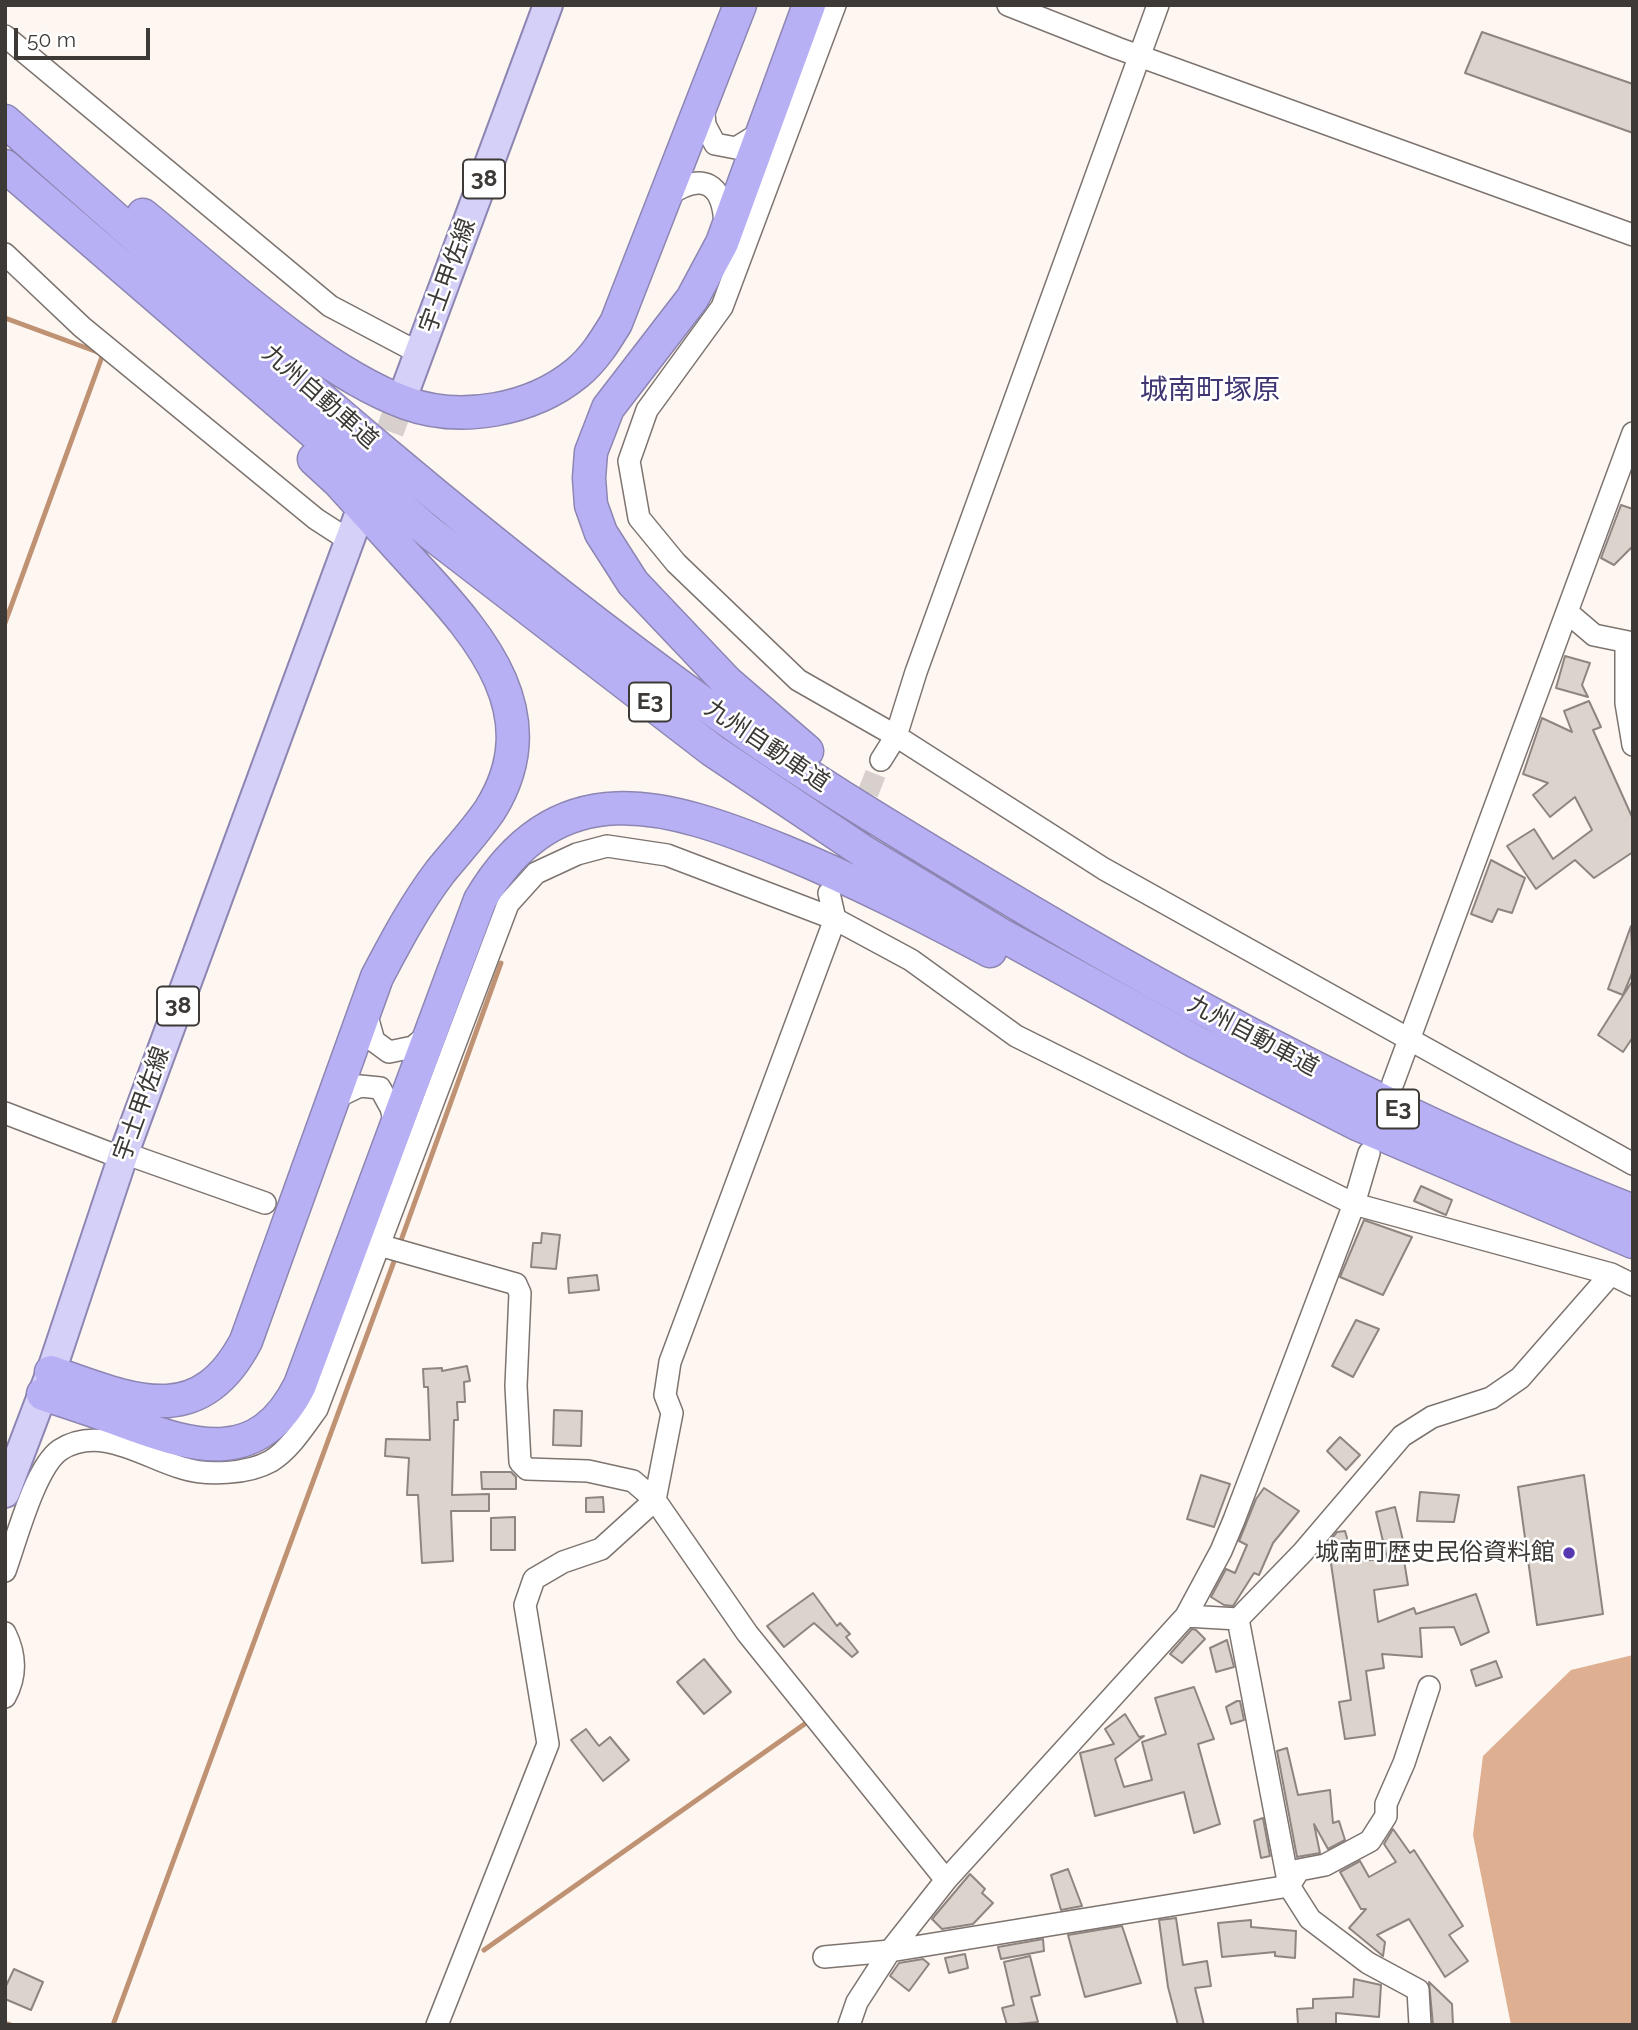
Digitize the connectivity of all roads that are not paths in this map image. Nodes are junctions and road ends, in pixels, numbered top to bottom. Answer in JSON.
{"nodes":[{"id":1,"x":548,"y":5,"type":"edge"},
{"id":2,"x":740,"y":5,"type":"edge"},
{"id":3,"x":809,"y":5,"type":"edge"},
{"id":4,"x":835,"y":5,"type":"edge"},
{"id":5,"x":1008,"y":5,"type":"edge"},
{"id":6,"x":1158,"y":5,"type":"edge"},
{"id":7,"x":5,"y":36,"type":"edge"},
{"id":8,"x":1140,"y":57,"type":"junction"},
{"id":9,"x":5,"y":104,"type":"edge"},
{"id":10,"x":703,"y":104,"type":"junction"},
{"id":11,"x":5,"y":121,"type":"edge"},
{"id":12,"x":762,"y":132,"type":"junction"},
{"id":13,"x":11,"y":171,"type":"edge"},
{"id":14,"x":667,"y":196,"type":"junction"},
{"id":15,"x":726,"y":230,"type":"junction"},
{"id":16,"x":1633,"y":235,"type":"edge"},
{"id":17,"x":5,"y":254,"type":"edge"},
{"id":18,"x":419,"y":353,"type":"junction"},
{"id":19,"x":406,"y":388,"type":"tunnel mouth"},
{"id":20,"x":1633,"y":433,"type":"edge"},
{"id":21,"x":354,"y":530,"type":"joint"},
{"id":22,"x":1567,"y":612,"type":"junction"},
{"id":23,"x":1629,"y":643,"type":"edge"},
{"id":24,"x":896,"y":736,"type":"junction"},
{"id":25,"x":1633,"y":745,"type":"edge"},
{"id":26,"x":881,"y":760,"type":"tunnel mouth"},
{"id":27,"x":829,"y":892,"type":"dead end"},
{"id":28,"x":835,"y":919,"type":"junction"},
{"id":29,"x":1170,"y":992,"type":"junction"},
{"id":30,"x":365,"y":1009,"type":"junction"},
{"id":31,"x":430,"y":1033,"type":"junction"},
{"id":32,"x":1409,"y":1038,"type":"junction"},
{"id":33,"x":1393,"y":1083,"type":"dead end"},
{"id":34,"x":335,"y":1098,"type":"junction"},
{"id":35,"x":5,"y":1113,"type":"edge"},
{"id":36,"x":1357,"y":1124,"type":"junction"},
{"id":37,"x":396,"y":1127,"type":"junction"},
{"id":38,"x":1369,"y":1153,"type":"dead end"},
{"id":39,"x":123,"y":1156,"type":"junction"},
{"id":40,"x":1633,"y":1164,"type":"edge"},
{"id":41,"x":265,"y":1203,"type":"dead end"},
{"id":42,"x":1354,"y":1204,"type":"junction"},
{"id":43,"x":1633,"y":1211,"type":"edge"},
{"id":44,"x":1633,"y":1242,"type":"edge"},
{"id":45,"x":379,"y":1245,"type":"junction"},
{"id":46,"x":1611,"y":1274,"type":"junction"},
{"id":47,"x":1633,"y":1285,"type":"edge"},
{"id":48,"x":47,"y":1383,"type":"junction"},
{"id":49,"x":5,"y":1493,"type":"edge"},
{"id":50,"x":655,"y":1500,"type":"junction"},
{"id":51,"x":5,"y":1571,"type":"edge"},
{"id":52,"x":1186,"y":1616,"type":"junction"},
{"id":53,"x":1238,"y":1619,"type":"junction"},
{"id":54,"x":5,"y":1633,"type":"edge"},
{"id":55,"x":1429,"y":1688,"type":"dead end"},
{"id":56,"x":5,"y":1697,"type":"edge"},
{"id":57,"x":946,"y":1880,"type":"junction"},
{"id":58,"x":1289,"y":1886,"type":"junction"},
{"id":59,"x":890,"y":1951,"type":"junction"},
{"id":60,"x":824,"y":1957,"type":"dead end"},
{"id":61,"x":437,"y":2025,"type":"edge"},
{"id":62,"x":849,"y":2025,"type":"edge"},
{"id":63,"x":1420,"y":2025,"type":"edge"}],
"edges":[{"from":1,"to":18,"type":"main road","name":"宇土甲佐線","number":"38"},
{"from":2,"to":10,"type":"highway"},
{"from":3,"to":12,"type":"highway"},
{"from":4,"to":24,"type":"street"},
{"from":5,"to":8,"type":"street"},
{"from":6,"to":8,"type":"street"},
{"from":7,"to":18,"type":"street"},
{"from":8,"to":16,"type":"street"},
{"from":8,"to":24,"type":"street"},
{"from":9,"to":14,"type":"highway"},
{"from":10,"to":12,"type":"street"},
{"from":10,"to":14,"type":"highway"},
{"from":11,"to":29,"type":"highway","name":"九州自動車道","number":"E3"},
{"from":12,"to":15,"type":"highway"},
{"from":13,"to":30,"type":"highway"},
{"from":13,"to":36,"type":"highway","name":"九州自動車道","number":"E3"},
{"from":14,"to":15,"type":"street"},
{"from":15,"to":29,"type":"highway"},
{"from":17,"to":21,"type":"street"},
{"from":18,"to":19,"type":"main road","name":"宇土甲佐線","number":"38"},
{"from":20,"to":22,"type":"street"},
{"from":21,"to":39,"type":"main road","name":"宇土甲佐線","number":"38"},
{"from":22,"to":23,"type":"street"},
{"from":22,"to":32,"type":"street"},
{"from":23,"to":25,"type":"street"},
{"from":24,"to":26,"type":"street"},
{"from":24,"to":32,"type":"street"},
{"from":27,"to":28,"type":"street"},
{"from":28,"to":42,"type":"street"},
{"from":28,"to":45,"type":"street"},
{"from":28,"to":50,"type":"street"},
{"from":29,"to":43,"type":"highway","name":"九州自動車道","number":"E3"},
{"from":30,"to":31,"type":"street"},
{"from":30,"to":34,"type":"highway"},
{"from":31,"to":36,"type":"highway"},
{"from":31,"to":37,"type":"highway"},
{"from":32,"to":33,"type":"street"},
{"from":32,"to":40,"type":"street"},
{"from":34,"to":37,"type":"street"},
{"from":34,"to":48,"type":"highway"},
{"from":35,"to":39,"type":"street"},
{"from":36,"to":44,"type":"highway","name":"九州自動車道","number":"E3"},
{"from":37,"to":48,"type":"highway"},
{"from":38,"to":42,"type":"street"},
{"from":39,"to":41,"type":"street"},
{"from":39,"to":48,"type":"main road","name":"宇土甲佐線","number":"38"},
{"from":42,"to":46,"type":"street"},
{"from":42,"to":52,"type":"street"},
{"from":45,"to":50,"type":"street"},
{"from":45,"to":51,"type":"street"},
{"from":46,"to":47,"type":"street"},
{"from":46,"to":53,"type":"street"},
{"from":48,"to":49,"type":"main road","name":"宇土甲佐線","number":"38"},
{"from":50,"to":57,"type":"street"},
{"from":50,"to":61,"type":"street"},
{"from":52,"to":53,"type":"street"},
{"from":52,"to":57,"type":"street"},
{"from":53,"to":58,"type":"street"},
{"from":54,"to":56,"type":"street"},
{"from":55,"to":58,"type":"street"},
{"from":57,"to":59,"type":"street"},
{"from":58,"to":59,"type":"street"},
{"from":58,"to":63,"type":"street"},
{"from":59,"to":60,"type":"street"},
{"from":59,"to":62,"type":"street"}]}
